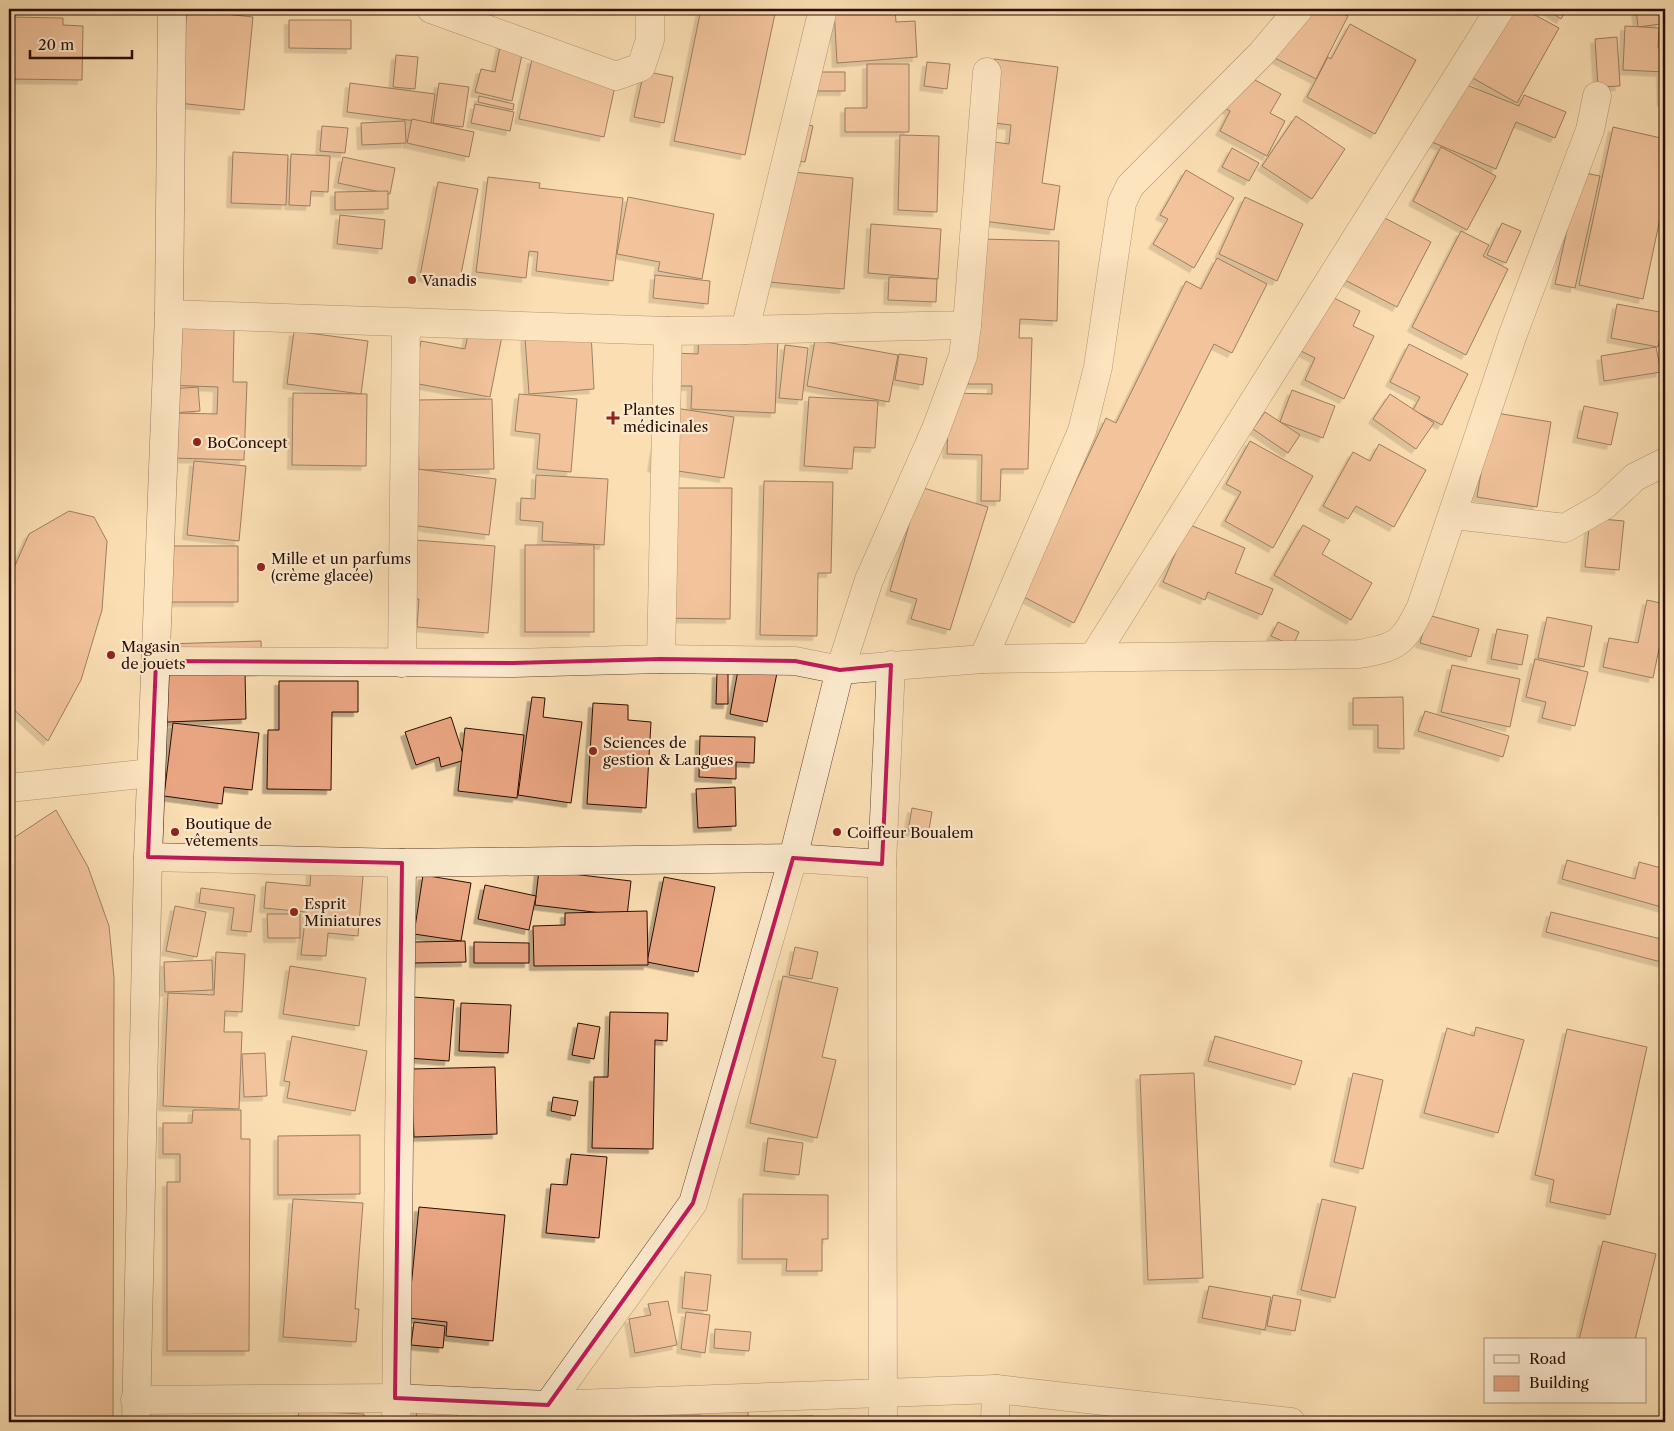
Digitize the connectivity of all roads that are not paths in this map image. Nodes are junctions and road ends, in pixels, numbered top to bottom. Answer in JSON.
{"nodes":[{"id":1,"x":172,"y":9,"type":"edge"},
{"id":2,"x":431,"y":9,"type":"edge"},
{"id":3,"x":650,"y":9,"type":"edge"},
{"id":4,"x":823,"y":9,"type":"edge"},
{"id":5,"x":1299,"y":9,"type":"edge"},
{"id":6,"x":1500,"y":9,"type":"edge"},
{"id":7,"x":986,"y":72,"type":"dead end"},
{"id":8,"x":1597,"y":96,"type":"dead end"},
{"id":9,"x":169,"y":314,"type":"junction"},
{"id":10,"x":406,"y":322,"type":"junction"},
{"id":11,"x":967,"y":325,"type":"junction"},
{"id":12,"x":745,"y":330,"type":"junction"},
{"id":13,"x":668,"y":331,"type":"junction"},
{"id":14,"x":1665,"y":462,"type":"edge"},
{"id":15,"x":1454,"y":515,"type":"junction"},
{"id":16,"x":1094,"y":656,"type":"junction"},
{"id":17,"x":661,"y":659,"type":"junction"},
{"id":18,"x":983,"y":659,"type":"junction"},
{"id":19,"x":156,"y":661,"type":"junction"},
{"id":20,"x":402,"y":663,"type":"junction"},
{"id":21,"x":892,"y":665,"type":"junction"},
{"id":22,"x":840,"y":670,"type":"junction"},
{"id":23,"x":151,"y":773,"type":"junction"},
{"id":24,"x":9,"y":788,"type":"edge"},
{"id":25,"x":148,"y":857,"type":"junction"},
{"id":26,"x":793,"y":858,"type":"junction"},
{"id":27,"x":402,"y":863,"type":"junction"},
{"id":28,"x":882,"y":864,"type":"junction"},
{"id":29,"x":996,"y":1389,"type":"junction"},
{"id":30,"x":882,"y":1392,"type":"junction"},
{"id":31,"x":548,"y":1405,"type":"junction"},
{"id":32,"x":395,"y":1410,"type":"edge"},
{"id":33,"x":136,"y":1411,"type":"edge"},
{"id":34,"x":883,"y":1422,"type":"edge"},
{"id":35,"x":995,"y":1422,"type":"edge"},
{"id":36,"x":1291,"y":1422,"type":"edge"}],
"edges":[{"from":1,"to":9,"type":"street"},
{"from":2,"to":3,"type":"street"},
{"from":4,"to":12,"type":"street"},
{"from":5,"to":18,"type":"street"},
{"from":6,"to":16,"type":"street"},
{"from":7,"to":11,"type":"street"},
{"from":8,"to":15,"type":"street"},
{"from":9,"to":10,"type":"street"},
{"from":9,"to":19,"type":"street"},
{"from":10,"to":13,"type":"street"},
{"from":10,"to":20,"type":"street"},
{"from":11,"to":12,"type":"street"},
{"from":11,"to":22,"type":"street"},
{"from":12,"to":13,"type":"street"},
{"from":13,"to":17,"type":"street"},
{"from":14,"to":15,"type":"street"},
{"from":15,"to":16,"type":"street"},
{"from":16,"to":18,"type":"street"},
{"from":17,"to":20,"type":"street"},
{"from":17,"to":22,"type":"street"},
{"from":18,"to":21,"type":"street"},
{"from":19,"to":20,"type":"street"},
{"from":19,"to":23,"type":"street"},
{"from":21,"to":22,"type":"street"},
{"from":21,"to":28,"type":"street"},
{"from":22,"to":26,"type":"street"},
{"from":23,"to":24,"type":"street"},
{"from":23,"to":25,"type":"street"},
{"from":25,"to":27,"type":"street"},
{"from":25,"to":33,"type":"street"},
{"from":26,"to":27,"type":"street"},
{"from":26,"to":28,"type":"street"},
{"from":26,"to":31,"type":"street"},
{"from":27,"to":32,"type":"street"},
{"from":28,"to":30,"type":"street"},
{"from":29,"to":30,"type":"street"},
{"from":29,"to":35,"type":"street"},
{"from":29,"to":36,"type":"street"},
{"from":30,"to":31,"type":"street"},
{"from":30,"to":34,"type":"street"},
{"from":31,"to":32,"type":"street"},
{"from":32,"to":33,"type":"street"}]}
